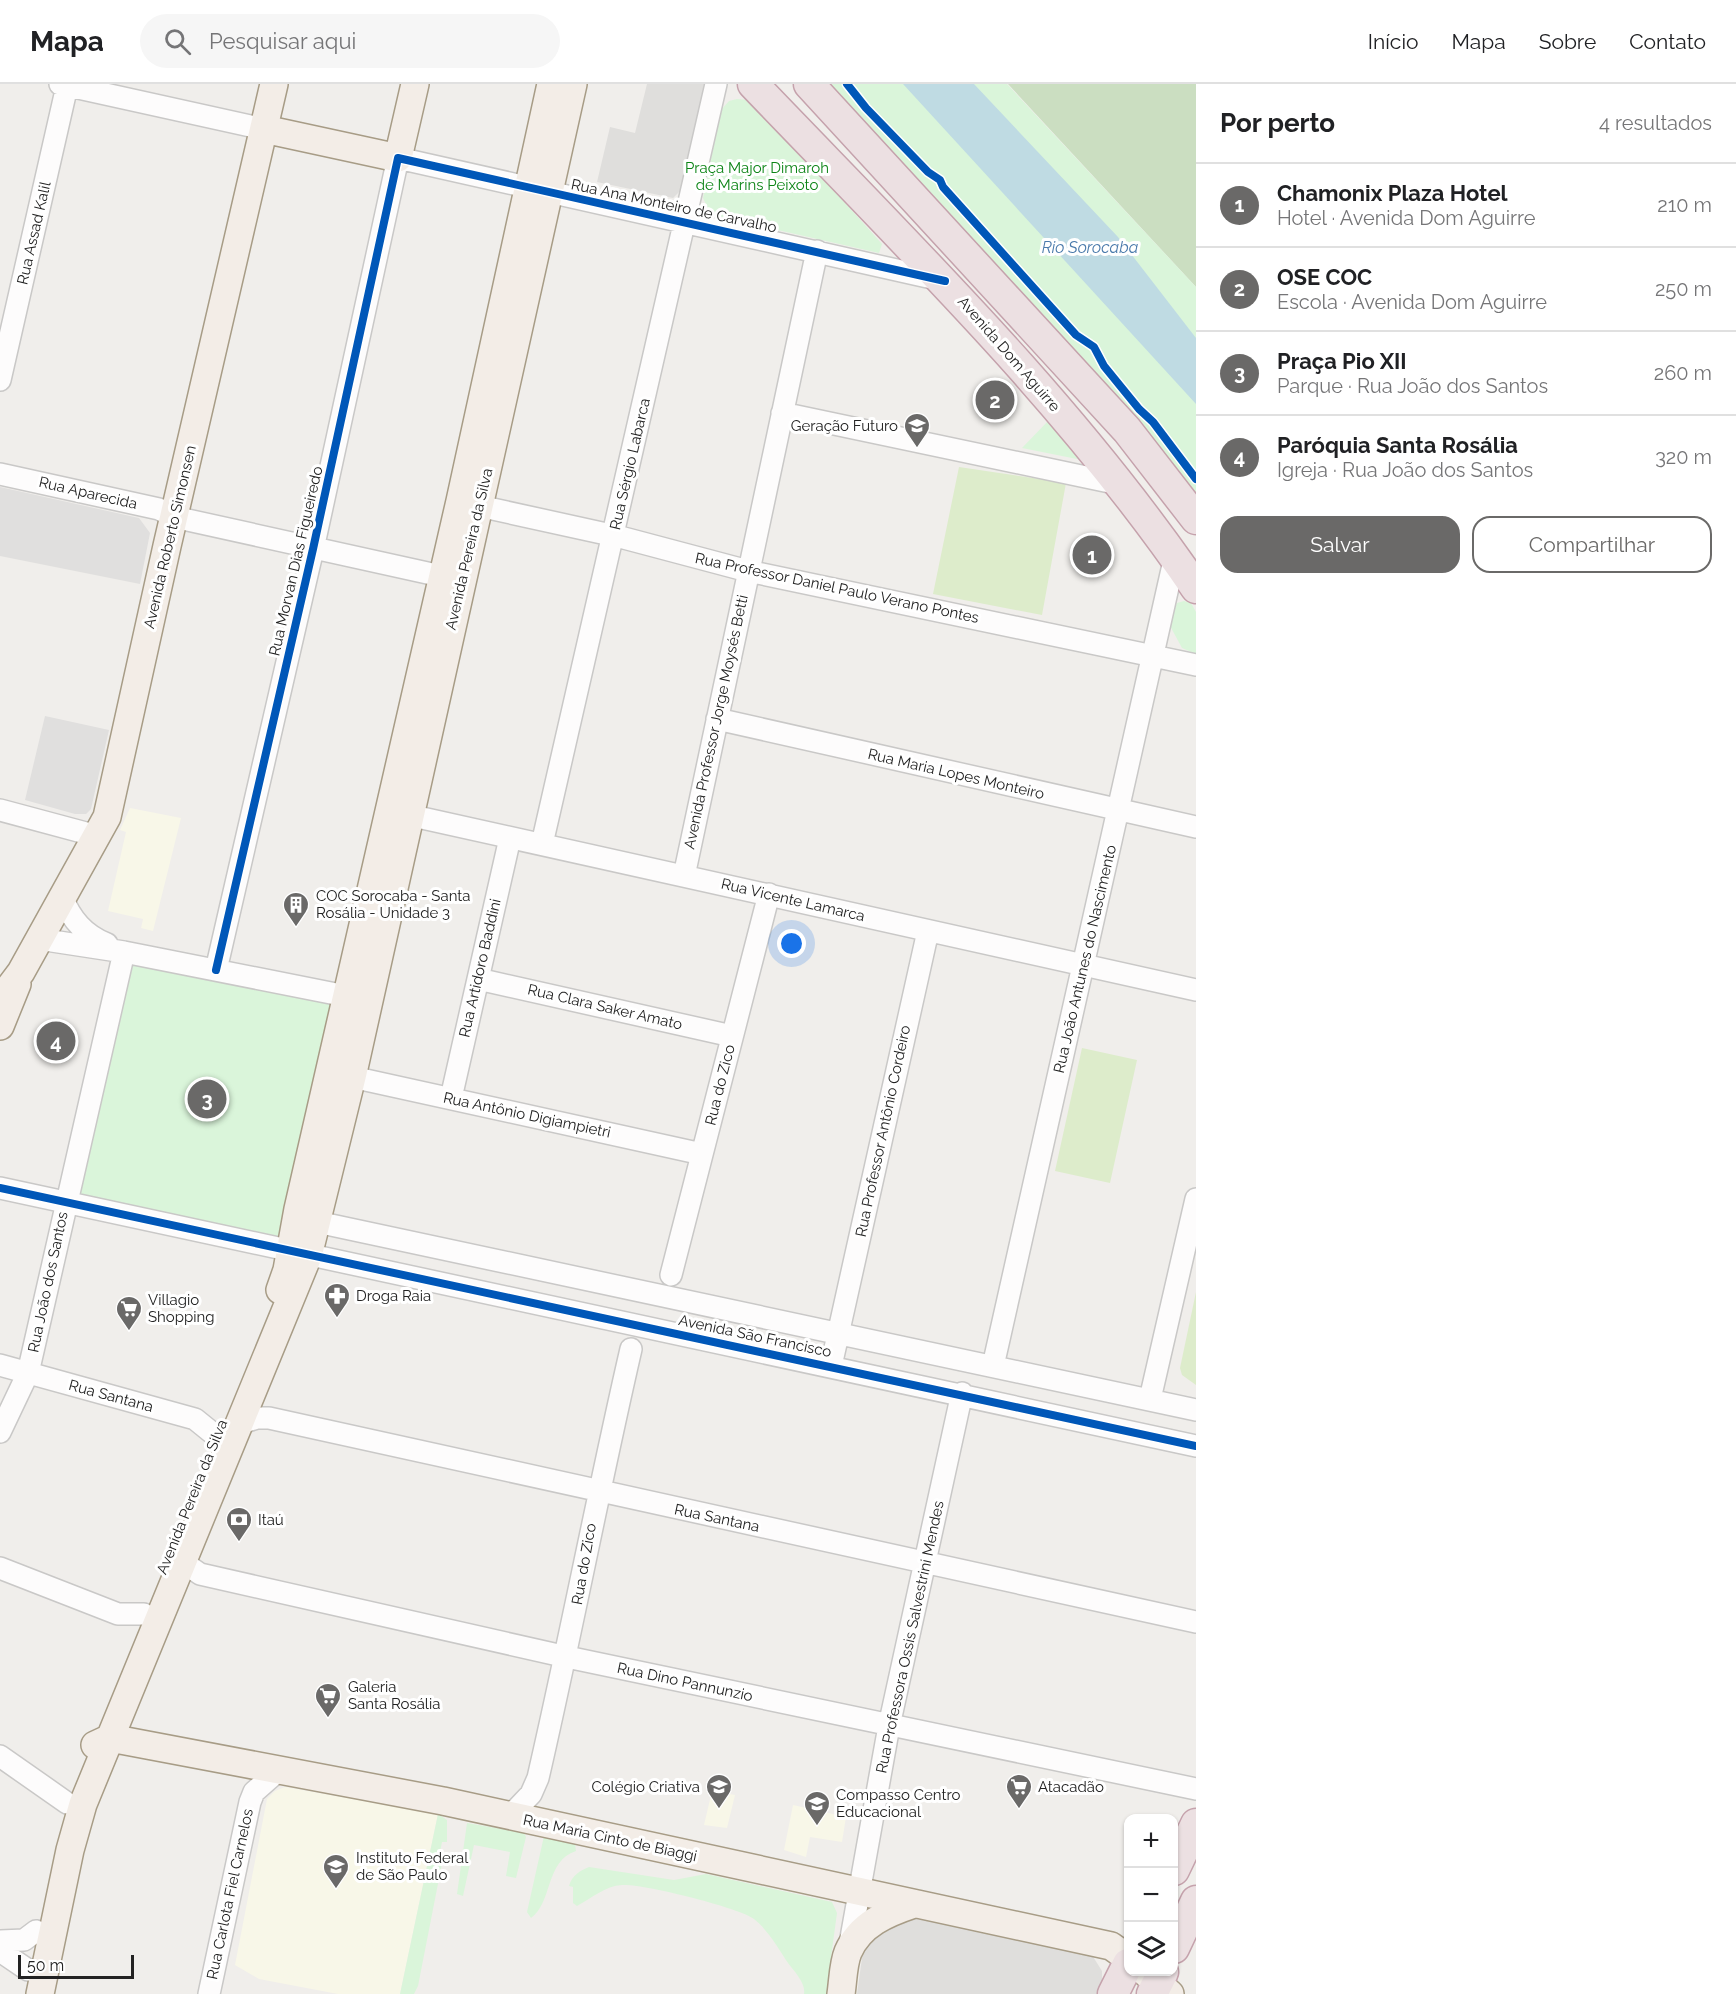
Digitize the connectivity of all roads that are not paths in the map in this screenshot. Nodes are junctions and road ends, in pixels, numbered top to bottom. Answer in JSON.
{"nodes":[{"id":1,"x":274,"y":84,"type":"edge"},
{"id":2,"x":415,"y":84,"type":"edge"},
{"id":3,"x":551,"y":84,"type":"edge"},
{"id":4,"x":573,"y":84,"type":"edge"},
{"id":5,"x":716,"y":84,"type":"edge"},
{"id":6,"x":753,"y":84,"type":"edge"},
{"id":7,"x":809,"y":84,"type":"edge"},
{"id":8,"x":64,"y":85,"type":"edge"},
{"id":9,"x":264,"y":129,"type":"junction"},
{"id":10,"x":398,"y":158,"type":"junction"},
{"id":11,"x":539,"y":189,"type":"junction"},
{"id":12,"x":686,"y":222,"type":"junction"},
{"id":13,"x":903,"y":240,"type":"junction"},
{"id":14,"x":817,"y":251,"type":"junction"},
{"id":15,"x":864,"y":262,"type":"junction"},
{"id":16,"x":945,"y":280,"type":"junction"},
{"id":17,"x":0,"y":380,"type":"edge"},
{"id":18,"x":782,"y":413,"type":"junction"},
{"id":19,"x":0,"y":474,"type":"edge"},
{"id":20,"x":1119,"y":484,"type":"junction"},
{"id":21,"x":479,"y":506,"type":"junction"},
{"id":22,"x":174,"y":518,"type":"junction"},
{"id":23,"x":1196,"y":519,"type":"edge"},
{"id":24,"x":614,"y":535,"type":"junction"},
{"id":25,"x":313,"y":549,"type":"junction"},
{"id":26,"x":1171,"y":551,"type":"junction"},
{"id":27,"x":748,"y":571,"type":"junction"},
{"id":28,"x":452,"y":576,"type":"junction"},
{"id":29,"x":1196,"y":588,"type":"edge"},
{"id":30,"x":1153,"y":655,"type":"junction"},
{"id":31,"x":1196,"y":665,"type":"edge"},
{"id":32,"x":717,"y":719,"type":"junction"},
{"id":33,"x":0,"y":810,"type":"edge"},
{"id":34,"x":1117,"y":811,"type":"junction"},
{"id":35,"x":399,"y":813,"type":"junction"},
{"id":36,"x":1196,"y":827,"type":"edge"},
{"id":37,"x":97,"y":836,"type":"junction"},
{"id":38,"x":510,"y":838,"type":"junction"},
{"id":39,"x":542,"y":844,"type":"junction"},
{"id":40,"x":684,"y":876,"type":"junction"},
{"id":41,"x":769,"y":894,"type":"junction"},
{"id":42,"x":63,"y":897,"type":"junction"},
{"id":43,"x":928,"y":931,"type":"junction"},
{"id":44,"x":39,"y":939,"type":"junction"},
{"id":45,"x":124,"y":952,"type":"junction"},
{"id":46,"x":1083,"y":964,"type":"junction"},
{"id":47,"x":216,"y":970,"type":"junction"},
{"id":48,"x":21,"y":972,"type":"junction"},
{"id":49,"x":478,"y":979,"type":"junction"},
{"id":50,"x":1196,"y":990,"type":"edge"},
{"id":51,"x":0,"y":1000,"type":"edge"},
{"id":52,"x":356,"y":1005,"type":"junction"},
{"id":53,"x":0,"y":1026,"type":"edge"},
{"id":54,"x":732,"y":1036,"type":"junction"},
{"id":55,"x":352,"y":1077,"type":"junction"},
{"id":56,"x":451,"y":1098,"type":"junction"},
{"id":57,"x":702,"y":1154,"type":"junction"},
{"id":58,"x":0,"y":1188,"type":"edge"},
{"id":59,"x":1196,"y":1198,"type":"edge"},
{"id":60,"x":66,"y":1202,"type":"junction"},
{"id":61,"x":318,"y":1222,"type":"junction"},
{"id":62,"x":299,"y":1254,"type":"junction"},
{"id":63,"x":670,"y":1275,"type":"junction"},
{"id":64,"x":652,"y":1295,"type":"junction"},
{"id":65,"x":675,"y":1300,"type":"junction"},
{"id":66,"x":623,"y":1322,"type":"junction"},
{"id":67,"x":646,"y":1327,"type":"junction"},
{"id":68,"x":839,"y":1332,"type":"junction"},
{"id":69,"x":631,"y":1349,"type":"junction"},
{"id":70,"x":0,"y":1365,"type":"edge"},
{"id":71,"x":831,"y":1366,"type":"junction"},
{"id":72,"x":993,"y":1366,"type":"junction"},
{"id":73,"x":28,"y":1373,"type":"junction"},
{"id":74,"x":962,"y":1393,"type":"junction"},
{"id":75,"x":1150,"y":1400,"type":"junction"},
{"id":76,"x":1196,"y":1410,"type":"edge"},
{"id":77,"x":227,"y":1430,"type":"junction"},
{"id":78,"x":0,"y":1432,"type":"edge"},
{"id":79,"x":1196,"y":1446,"type":"edge"},
{"id":80,"x":597,"y":1492,"type":"junction"},
{"id":81,"x":183,"y":1556,"type":"junction"},
{"id":82,"x":924,"y":1564,"type":"junction"},
{"id":83,"x":0,"y":1568,"type":"edge"},
{"id":84,"x":144,"y":1614,"type":"junction"},
{"id":85,"x":1196,"y":1622,"type":"edge"},
{"id":86,"x":567,"y":1657,"type":"junction"},
{"id":87,"x":889,"y":1726,"type":"junction"},
{"id":88,"x":99,"y":1743,"type":"junction"},
{"id":89,"x":0,"y":1756,"type":"edge"},
{"id":90,"x":279,"y":1770,"type":"junction"},
{"id":91,"x":538,"y":1778,"type":"junction"},
{"id":92,"x":1196,"y":1789,"type":"edge"},
{"id":93,"x":67,"y":1803,"type":"junction"},
{"id":94,"x":510,"y":1816,"type":"junction"},
{"id":95,"x":1196,"y":1824,"type":"edge"},
{"id":96,"x":551,"y":1825,"type":"junction"},
{"id":97,"x":1174,"y":1868,"type":"edge"},
{"id":98,"x":860,"y":1892,"type":"junction"},
{"id":99,"x":1196,"y":1901,"type":"edge"},
{"id":100,"x":914,"y":1904,"type":"junction"},
{"id":101,"x":36,"y":1931,"type":"junction"},
{"id":102,"x":1178,"y":1938,"type":"edge"},
{"id":103,"x":0,"y":1941,"type":"edge"},
{"id":104,"x":0,"y":1951,"type":"edge"},
{"id":105,"x":848,"y":1953,"type":"junction"},
{"id":106,"x":1124,"y":1955,"type":"edge"},
{"id":107,"x":1124,"y":1972,"type":"edge"},
{"id":108,"x":25,"y":1982,"type":"edge"},
{"id":109,"x":40,"y":1994,"type":"edge"},
{"id":110,"x":209,"y":1994,"type":"edge"},
{"id":111,"x":842,"y":1994,"type":"edge"},
{"id":112,"x":1113,"y":1994,"type":"edge"}],
"edges":[{"from":1,"to":9,"type":"main road","name":"Avenida Roberto Simonsen"},
{"from":2,"to":10,"type":"main road","name":"Rua Morvan Dias Figueiredo"},
{"from":3,"to":11,"type":"main road","name":"Avenida Pereira da Silva"},
{"from":4,"to":11,"type":"main road","name":"Avenida Pereira da Silva"},
{"from":5,"to":12,"type":"street","name":"Rua Sérgio Labarca"},
{"from":6,"to":13,"type":"highway","name":"Avenida Dom Aguirre"},
{"from":7,"to":23,"type":"highway"},
{"from":8,"to":9,"type":"street","name":"Rua Ana Monteiro de Carvalho"},
{"from":8,"to":17,"type":"street","name":"Rua Assad Kalil"},
{"from":9,"to":10,"type":"main road","name":"Rua Ana Monteiro de Carvalho"},
{"from":9,"to":22,"type":"main road","name":"Avenida Roberto Simonsen"},
{"from":10,"to":11,"type":"street","name":"Rua Ana Monteiro de Carvalho"},
{"from":10,"to":25,"type":"street","name":"Rua Morvan Dias Figueiredo"},
{"from":11,"to":12,"type":"street","name":"Rua Ana Monteiro de Carvalho"},
{"from":11,"to":21,"type":"main road","name":"Avenida Pereira da Silva"},
{"from":11,"to":28,"type":"main road","name":"Avenida Pereira da Silva"},
{"from":12,"to":14,"type":"street","name":"Rua Ana Monteiro de Carvalho"},
{"from":12,"to":24,"type":"street","name":"Rua Sérgio Labarca"},
{"from":13,"to":15,"type":"street","name":"Rua Ana Monteiro de Carvalho"},
{"from":13,"to":16,"type":"highway","name":"Avenida Dom Aguirre"},
{"from":14,"to":15,"type":"street","name":"Rua Ana Monteiro de Carvalho"},
{"from":14,"to":18,"type":"street","name":"Avenida Professor Jorge Moysés Betti"},
{"from":15,"to":16,"type":"street","name":"Rua Ana Monteiro de Carvalho"},
{"from":16,"to":20,"type":"highway","name":"Avenida Dom Aguirre"},
{"from":18,"to":20,"type":"street"},
{"from":18,"to":27,"type":"street","name":"Avenida Professor Jorge Moysés Betti"},
{"from":19,"to":22,"type":"street","name":"Rua Aparecida"},
{"from":20,"to":26,"type":"highway","name":"Avenida Dom Aguirre"},
{"from":21,"to":24,"type":"street","name":"Rua Professor Daniel Paulo Verano Pontes"},
{"from":21,"to":28,"type":"main road","name":"Avenida Pereira da Silva"},
{"from":22,"to":25,"type":"street","name":"Rua Aparecida"},
{"from":22,"to":37,"type":"main road","name":"Avenida Roberto Simonsen"},
{"from":24,"to":27,"type":"street","name":"Rua Professor Daniel Paulo Verano Pontes"},
{"from":24,"to":39,"type":"street","name":"Rua Sérgio Labarca"},
{"from":25,"to":28,"type":"street","name":"Rua Aparecida"},
{"from":25,"to":47,"type":"street","name":"Rua Morvan Dias Figueiredo"},
{"from":26,"to":29,"type":"highway","name":"Avenida Dom Aguirre"},
{"from":26,"to":30,"type":"street","name":"Rua João Antunes do Nascimento"},
{"from":27,"to":30,"type":"street","name":"Rua Professor Daniel Paulo Verano Pontes"},
{"from":27,"to":32,"type":"street","name":"Avenida Professor Jorge Moysés Betti"},
{"from":28,"to":35,"type":"main road","name":"Avenida Pereira da Silva"},
{"from":30,"to":31,"type":"street","name":"Rua Professor Daniel Paulo Verano Pontes"},
{"from":30,"to":34,"type":"street","name":"Rua João Antunes do Nascimento"},
{"from":32,"to":34,"type":"street","name":"Rua Maria Lopes Monteiro"},
{"from":32,"to":40,"type":"street","name":"Avenida Professor Jorge Moysés Betti"},
{"from":33,"to":37,"type":"street"},
{"from":34,"to":36,"type":"street","name":"Rua Maria Lopes Monteiro"},
{"from":34,"to":46,"type":"street","name":"Rua João Antunes do Nascimento"},
{"from":35,"to":38,"type":"street","name":"Rua Vicente Lamarca"},
{"from":35,"to":52,"type":"main road","name":"Avenida Pereira da Silva"},
{"from":37,"to":42,"type":"main road","name":"Avenida Roberto Simonsen"},
{"from":38,"to":39,"type":"street","name":"Rua Vicente Lamarca"},
{"from":38,"to":49,"type":"street","name":"Rua Artidoro Baddini"},
{"from":39,"to":40,"type":"street","name":"Rua Vicente Lamarca"},
{"from":40,"to":41,"type":"street","name":"Rua Vicente Lamarca"},
{"from":41,"to":43,"type":"street","name":"Rua Vicente Lamarca"},
{"from":41,"to":54,"type":"street","name":"Rua do Zico"},
{"from":42,"to":44,"type":"main road","name":"Avenida Roberto Simonsen"},
{"from":42,"to":45,"type":"street"},
{"from":43,"to":46,"type":"street","name":"Rua Vicente Lamarca"},
{"from":43,"to":68,"type":"street","name":"Rua Professor Antônio Cordeiro"},
{"from":44,"to":45,"type":"street"},
{"from":44,"to":48,"type":"main road","name":"Avenida Roberto Simonsen"},
{"from":45,"to":47,"type":"street"},
{"from":45,"to":60,"type":"street","name":"Rua João dos Santos"},
{"from":46,"to":50,"type":"street","name":"Rua Vicente Lamarca"},
{"from":46,"to":72,"type":"street","name":"Rua João Antunes do Nascimento"},
{"from":47,"to":52,"type":"street"},
{"from":48,"to":51,"type":"main road","name":"Avenida Roberto Simonsen"},
{"from":48,"to":53,"type":"main road","name":"Avenida Roberto Simonsen"},
{"from":49,"to":54,"type":"street","name":"Rua Clara Saker Amato"},
{"from":49,"to":56,"type":"street","name":"Rua Artidoro Baddini"},
{"from":52,"to":55,"type":"main road","name":"Avenida Pereira da Silva"},
{"from":52,"to":62,"type":"main road","name":"Avenida Pereira da Silva"},
{"from":54,"to":57,"type":"street","name":"Rua do Zico"},
{"from":55,"to":56,"type":"street","name":"Rua Antônio Digiampietri"},
{"from":55,"to":61,"type":"main road","name":"Avenida Pereira da Silva"},
{"from":56,"to":57,"type":"street","name":"Rua Antônio Digiampietri"},
{"from":57,"to":63,"type":"street","name":"Rua do Zico"},
{"from":58,"to":60,"type":"street","name":"Avenida São Francisco"},
{"from":59,"to":75,"type":"street"},
{"from":60,"to":62,"type":"street","name":"Avenida São Francisco"},
{"from":60,"to":73,"type":"street","name":"Rua João dos Santos"},
{"from":61,"to":62,"type":"main road","name":"Avenida Pereira da Silva"},
{"from":61,"to":64,"type":"street","name":"Avenida São Francisco"},
{"from":62,"to":66,"type":"street","name":"Avenida São Francisco"},
{"from":62,"to":77,"type":"main road","name":"Avenida Pereira da Silva"},
{"from":63,"to":64,"type":"street","name":"Rua do Zico"},
{"from":63,"to":65,"type":"street","name":"Rua do Zico"},
{"from":64,"to":65,"type":"street","name":"Avenida São Francisco"},
{"from":65,"to":68,"type":"street","name":"Avenida São Francisco"},
{"from":66,"to":67,"type":"street","name":"Avenida São Francisco"},
{"from":66,"to":69,"type":"street","name":"Rua do Zico"},
{"from":67,"to":69,"type":"street","name":"Rua do Zico"},
{"from":67,"to":71,"type":"street","name":"Avenida São Francisco"},
{"from":68,"to":71,"type":"street","name":"Avenida São Francisco"},
{"from":68,"to":72,"type":"street","name":"Avenida São Francisco"},
{"from":69,"to":80,"type":"street","name":"Rua do Zico"},
{"from":70,"to":73,"type":"street","name":"Rua Santana"},
{"from":71,"to":74,"type":"street","name":"Avenida São Francisco"},
{"from":72,"to":75,"type":"street","name":"Avenida São Francisco"},
{"from":73,"to":77,"type":"street","name":"Rua Santana"},
{"from":73,"to":78,"type":"street","name":"Rua João dos Santos"},
{"from":74,"to":79,"type":"street","name":"Avenida São Francisco"},
{"from":74,"to":82,"type":"street","name":"Rua Professora Ossis Salvestrini Mendes"},
{"from":75,"to":76,"type":"street","name":"Avenida São Francisco"},
{"from":77,"to":80,"type":"street","name":"Rua Santana"},
{"from":77,"to":81,"type":"main road","name":"Avenida Pereira da Silva"},
{"from":77,"to":84,"type":"main road","name":"Avenida Pereira da Silva"},
{"from":80,"to":82,"type":"street","name":"Rua Santana"},
{"from":80,"to":86,"type":"street","name":"Rua do Zico"},
{"from":81,"to":86,"type":"street","name":"Rua Dino Pannunzio"},
{"from":81,"to":88,"type":"main road","name":"Avenida Pereira da Silva"},
{"from":82,"to":85,"type":"street","name":"Rua Santana"},
{"from":82,"to":87,"type":"street","name":"Rua Professora Ossis Salvestrini Mendes"},
{"from":83,"to":84,"type":"street"},
{"from":84,"to":88,"type":"main road","name":"Avenida Pereira da Silva"},
{"from":86,"to":87,"type":"street","name":"Rua Dino Pannunzio"},
{"from":86,"to":91,"type":"street","name":"Rua do Zico"},
{"from":87,"to":92,"type":"street","name":"Rua Dino Pannunzio"},
{"from":87,"to":98,"type":"street","name":"Rua Professora Ossis Salvestrini Mendes"},
{"from":88,"to":90,"type":"main road","name":"Rua Maria Cinto de Biaggi"},
{"from":88,"to":93,"type":"main road","name":"Avenida Pereira da Silva"},
{"from":88,"to":109,"type":"main road","name":"Avenida Pereira da Silva"},
{"from":89,"to":93,"type":"street"},
{"from":90,"to":94,"type":"main road","name":"Rua Maria Cinto de Biaggi"},
{"from":90,"to":110,"type":"street","name":"Rua Carlota Fiel Carnelos"},
{"from":91,"to":94,"type":"street","name":"Rua do Zico"},
{"from":91,"to":96,"type":"street","name":"Rua do Zico"},
{"from":93,"to":101,"type":"main road","name":"Avenida Pereira da Silva"},
{"from":94,"to":96,"type":"main road","name":"Rua Maria Cinto de Biaggi"},
{"from":95,"to":97,"type":"highway"},
{"from":96,"to":98,"type":"main road","name":"Rua Maria Cinto de Biaggi"},
{"from":98,"to":100,"type":"main road","name":"Rua Maria Cinto de Biaggi"},
{"from":98,"to":105,"type":"street","name":"Rua Professora Ossis Salvestrini Mendes"},
{"from":99,"to":102,"type":"highway"},
{"from":100,"to":105,"type":"main road","name":"Rua Professora Ossis Salvestrini Mendes"},
{"from":100,"to":106,"type":"main road","name":"Rua Maria Cinto de Biaggi"},
{"from":101,"to":103,"type":"street"},
{"from":101,"to":108,"type":"main road","name":"Avenida Pereira da Silva"},
{"from":104,"to":108,"type":"street"},
{"from":105,"to":111,"type":"main road","name":"Rua Professora Ossis Salvestrini Mendes"},
{"from":107,"to":112,"type":"highway"}]}
